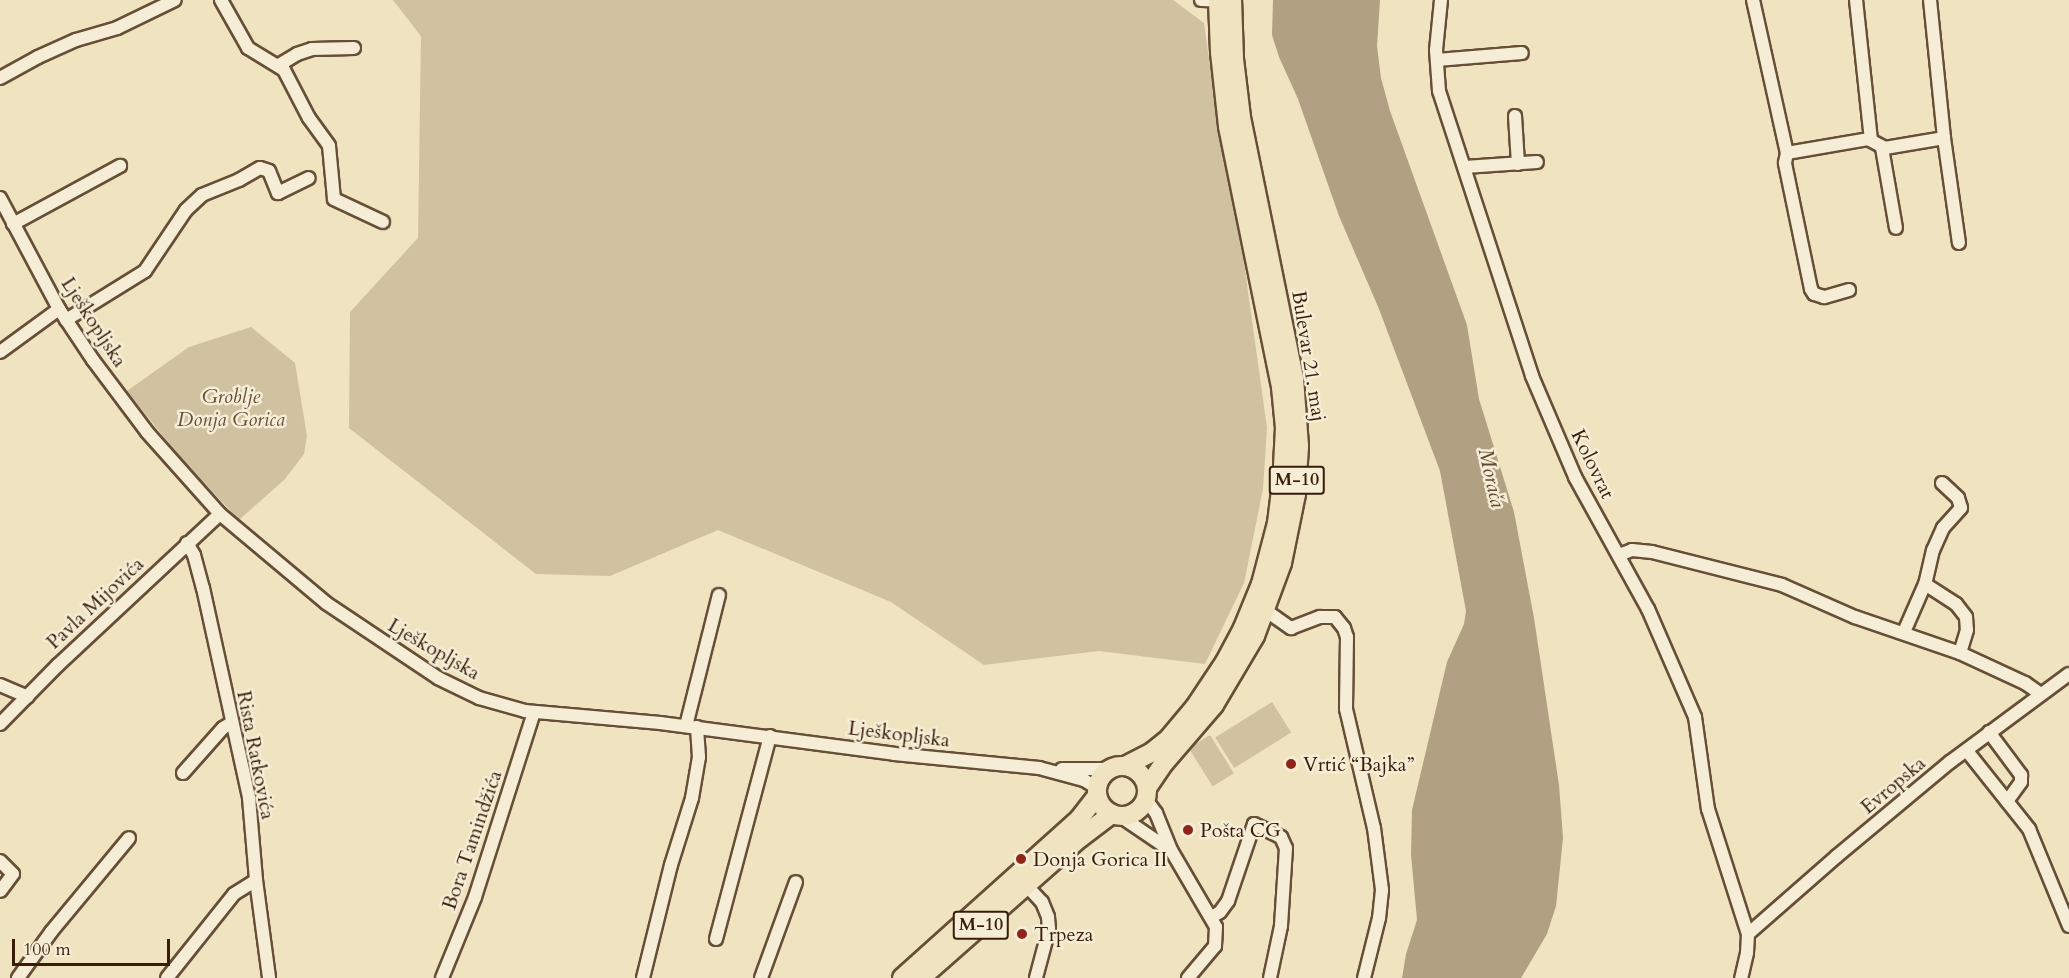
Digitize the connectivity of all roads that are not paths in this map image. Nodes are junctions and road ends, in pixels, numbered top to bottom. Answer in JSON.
{"nodes":[{"id":1,"x":175,"y":0,"type":"edge"},
{"id":2,"x":220,"y":0,"type":"edge"},
{"id":3,"x":1201,"y":0,"type":"edge"},
{"id":4,"x":1218,"y":0,"type":"edge"},
{"id":5,"x":1232,"y":0,"type":"edge"},
{"id":6,"x":1441,"y":0,"type":"edge"},
{"id":7,"x":1753,"y":0,"type":"edge"},
{"id":8,"x":1856,"y":0,"type":"edge"},
{"id":9,"x":1930,"y":0,"type":"edge"},
{"id":10,"x":354,"y":48,"type":"dead end"},
{"id":11,"x":1522,"y":53,"type":"dead end"},
{"id":12,"x":1437,"y":60,"type":"junction"},
{"id":13,"x":279,"y":65,"type":"junction"},
{"id":14,"x":0,"y":78,"type":"edge"},
{"id":15,"x":1515,"y":116,"type":"dead end"},
{"id":16,"x":1944,"y":138,"type":"junction"},
{"id":17,"x":1877,"y":144,"type":"junction"},
{"id":18,"x":1787,"y":153,"type":"junction"},
{"id":19,"x":1537,"y":162,"type":"dead end"},
{"id":20,"x":1518,"y":164,"type":"junction"},
{"id":21,"x":120,"y":166,"type":"dead end"},
{"id":22,"x":1465,"y":167,"type":"junction"},
{"id":23,"x":309,"y":177,"type":"dead end"},
{"id":24,"x":0,"y":198,"type":"edge"},
{"id":25,"x":383,"y":222,"type":"dead end"},
{"id":26,"x":13,"y":224,"type":"junction"},
{"id":27,"x":1896,"y":228,"type":"dead end"},
{"id":28,"x":1959,"y":243,"type":"dead end"},
{"id":29,"x":1849,"y":290,"type":"dead end"},
{"id":30,"x":59,"y":309,"type":"junction"},
{"id":31,"x":66,"y":320,"type":"junction"},
{"id":32,"x":0,"y":352,"type":"edge"},
{"id":33,"x":1942,"y":483,"type":"dead end"},
{"id":34,"x":220,"y":514,"type":"junction"},
{"id":35,"x":187,"y":543,"type":"junction"},
{"id":36,"x":1619,"y":555,"type":"junction"},
{"id":37,"x":1925,"y":584,"type":"junction"},
{"id":38,"x":719,"y":595,"type":"dead end"},
{"id":39,"x":1265,"y":610,"type":"junction"},
{"id":40,"x":1905,"y":632,"type":"junction"},
{"id":41,"x":1960,"y":653,"type":"junction"},
{"id":42,"x":2069,"y":674,"type":"edge"},
{"id":43,"x":2058,"y":682,"type":"junction"},
{"id":44,"x":0,"y":685,"type":"edge"},
{"id":45,"x":2069,"y":691,"type":"edge"},
{"id":46,"x":2041,"y":694,"type":"junction"},
{"id":47,"x":27,"y":697,"type":"junction"},
{"id":48,"x":534,"y":712,"type":"junction"},
{"id":49,"x":231,"y":723,"type":"junction"},
{"id":50,"x":0,"y":724,"type":"edge"},
{"id":51,"x":692,"y":726,"type":"junction"},
{"id":52,"x":1989,"y":732,"type":"junction"},
{"id":53,"x":771,"y":736,"type":"junction"},
{"id":54,"x":1966,"y":751,"type":"junction"},
{"id":55,"x":1117,"y":767,"type":"junction"},
{"id":56,"x":1052,"y":770,"type":"junction"},
{"id":57,"x":183,"y":773,"type":"dead end"},
{"id":58,"x":1097,"y":792,"type":"junction"},
{"id":59,"x":1146,"y":793,"type":"junction"},
{"id":60,"x":2007,"y":801,"type":"junction"},
{"id":61,"x":1116,"y":815,"type":"junction"},
{"id":62,"x":129,"y":838,"type":"dead end"},
{"id":63,"x":1172,"y":850,"type":"junction"},
{"id":64,"x":0,"y":861,"type":"edge"},
{"id":65,"x":256,"y":880,"type":"junction"},
{"id":66,"x":796,"y":882,"type":"dead end"},
{"id":67,"x":1026,"y":885,"type":"junction"},
{"id":68,"x":0,"y":891,"type":"edge"},
{"id":69,"x":1212,"y":916,"type":"junction"},
{"id":70,"x":2069,"y":926,"type":"edge"},
{"id":71,"x":1748,"y":934,"type":"junction"},
{"id":72,"x":716,"y":939,"type":"dead end"},
{"id":73,"x":268,"y":977,"type":"edge"},
{"id":74,"x":18,"y":978,"type":"edge"},
{"id":75,"x":166,"y":978,"type":"edge"},
{"id":76,"x":442,"y":978,"type":"edge"},
{"id":77,"x":643,"y":978,"type":"edge"},
{"id":78,"x":761,"y":978,"type":"edge"},
{"id":79,"x":902,"y":978,"type":"edge"},
{"id":80,"x":921,"y":978,"type":"edge"},
{"id":81,"x":1036,"y":978,"type":"edge"},
{"id":82,"x":1188,"y":978,"type":"edge"},
{"id":83,"x":1270,"y":978,"type":"edge"},
{"id":84,"x":1364,"y":978,"type":"edge"},
{"id":85,"x":1741,"y":978,"type":"edge"}],
"edges":[{"from":1,"to":14,"type":"street"},
{"from":2,"to":13,"type":"street"},
{"from":3,"to":4,"type":"street"},
{"from":4,"to":5,"type":"street"},
{"from":4,"to":55,"type":"main road","name":"Bulevar 21. maj","number":"M-10"},
{"from":5,"to":39,"type":"main road","name":"Bulevar 21. maj","number":"M-10"},
{"from":6,"to":12,"type":"street","name":"Kolovrat"},
{"from":7,"to":18,"type":"street"},
{"from":8,"to":17,"type":"street"},
{"from":9,"to":16,"type":"street"},
{"from":10,"to":13,"type":"street"},
{"from":11,"to":12,"type":"street"},
{"from":12,"to":22,"type":"street","name":"Kolovrat"},
{"from":13,"to":25,"type":"street"},
{"from":15,"to":20,"type":"street"},
{"from":16,"to":17,"type":"street"},
{"from":16,"to":28,"type":"street"},
{"from":17,"to":18,"type":"street"},
{"from":17,"to":27,"type":"street"},
{"from":18,"to":29,"type":"street"},
{"from":19,"to":20,"type":"street"},
{"from":20,"to":22,"type":"street"},
{"from":21,"to":26,"type":"street"},
{"from":22,"to":36,"type":"street","name":"Kolovrat"},
{"from":23,"to":31,"type":"street"},
{"from":24,"to":26,"type":"street","name":"Lješkopljska"},
{"from":26,"to":30,"type":"street","name":"Lješkopljska"},
{"from":30,"to":31,"type":"street","name":"Lješkopljska"},
{"from":30,"to":32,"type":"street"},
{"from":31,"to":34,"type":"street","name":"Lješkopljska"},
{"from":33,"to":37,"type":"street"},
{"from":34,"to":35,"type":"street","name":"Pavla Mijovića"},
{"from":34,"to":48,"type":"street","name":"Lješkopljska"},
{"from":35,"to":47,"type":"street","name":"Pavla Mijovića"},
{"from":35,"to":49,"type":"street","name":"Rista Ratkovića"},
{"from":36,"to":40,"type":"street"},
{"from":36,"to":71,"type":"street","name":"Kolovrat"},
{"from":37,"to":40,"type":"street"},
{"from":37,"to":41,"type":"street"},
{"from":38,"to":51,"type":"street"},
{"from":39,"to":59,"type":"main road","name":"Bulevar 21. maj","number":"M-10"},
{"from":39,"to":84,"type":"street"},
{"from":40,"to":41,"type":"street"},
{"from":41,"to":46,"type":"street"},
{"from":42,"to":43,"type":"street","name":"Evropska"},
{"from":43,"to":45,"type":"street"},
{"from":43,"to":46,"type":"street","name":"Evropska"},
{"from":44,"to":47,"type":"street"},
{"from":46,"to":52,"type":"street","name":"Evropska"},
{"from":47,"to":50,"type":"street","name":"Pavla Mijovića"},
{"from":48,"to":51,"type":"street","name":"Lješkopljska"},
{"from":48,"to":76,"type":"street","name":"Bora Tamindžića"},
{"from":49,"to":57,"type":"street"},
{"from":49,"to":65,"type":"street","name":"Rista Ratkovića"},
{"from":51,"to":53,"type":"street","name":"Lješkopljska"},
{"from":51,"to":77,"type":"street"},
{"from":52,"to":54,"type":"street","name":"Evropska"},
{"from":52,"to":60,"type":"street"},
{"from":53,"to":56,"type":"street","name":"Lješkopljska"},
{"from":53,"to":72,"type":"street"},
{"from":54,"to":60,"type":"street"},
{"from":54,"to":71,"type":"street","name":"Evropska"},
{"from":55,"to":56,"type":"street","name":"Lješkopljska"},
{"from":55,"to":58,"type":"main road","number":"M-10"},
{"from":55,"to":59,"type":"main road"},
{"from":56,"to":58,"type":"street","name":"Lješkopljska"},
{"from":58,"to":61,"type":"main road"},
{"from":58,"to":79,"type":"main road","number":"M-10"},
{"from":59,"to":61,"type":"main road","name":"Bulevar 21. maj","number":"M-10"},
{"from":59,"to":63,"type":"street"},
{"from":60,"to":70,"type":"street"},
{"from":61,"to":63,"type":"street"},
{"from":61,"to":67,"type":"main road","name":"Bulevar 21. maj","number":"M-10"},
{"from":62,"to":74,"type":"street"},
{"from":63,"to":69,"type":"street"},
{"from":64,"to":68,"type":"street"},
{"from":65,"to":73,"type":"street","name":"Rista Ratkovića"},
{"from":65,"to":75,"type":"street"},
{"from":66,"to":78,"type":"street"},
{"from":67,"to":80,"type":"main road","name":"Bulevar 21. maj","number":"M-10"},
{"from":67,"to":81,"type":"street"},
{"from":69,"to":82,"type":"street"},
{"from":69,"to":83,"type":"street"},
{"from":71,"to":85,"type":"street"}]}
